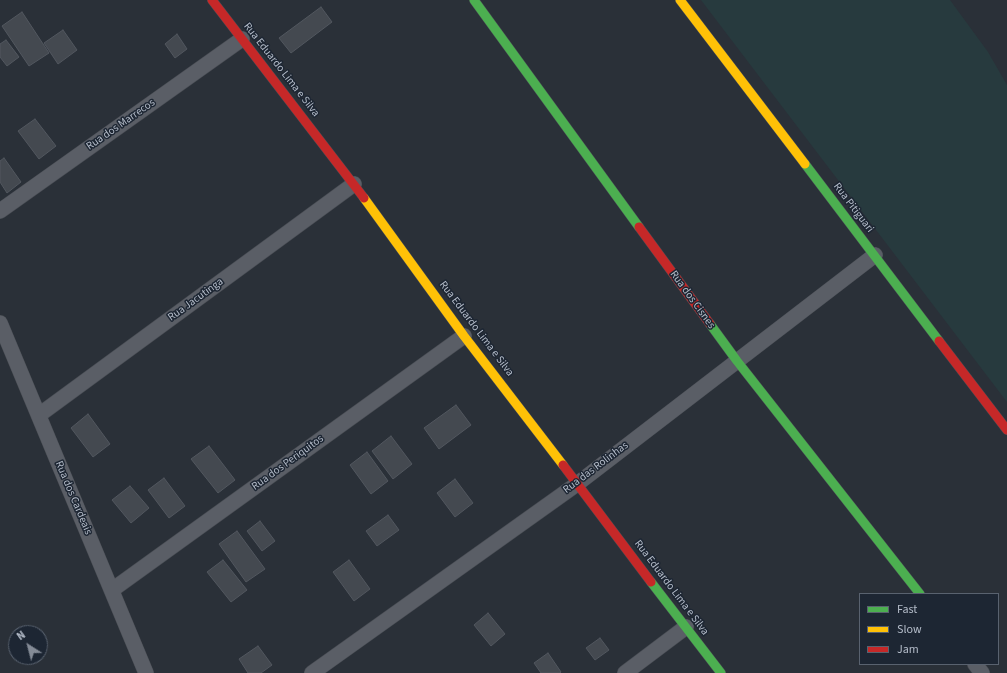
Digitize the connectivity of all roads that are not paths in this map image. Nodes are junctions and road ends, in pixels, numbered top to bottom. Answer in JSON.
{"nodes":[{"id":1,"x":212,"y":0,"type":"edge"},
{"id":2,"x":474,"y":0,"type":"edge"},
{"id":3,"x":680,"y":0,"type":"edge"},
{"id":4,"x":242,"y":39,"type":"junction"},
{"id":5,"x":354,"y":184,"type":"junction"},
{"id":6,"x":0,"y":211,"type":"edge"},
{"id":7,"x":875,"y":255,"type":"junction"},
{"id":8,"x":0,"y":323,"type":"edge"},
{"id":9,"x":464,"y":336,"type":"junction"},
{"id":10,"x":736,"y":361,"type":"junction"},
{"id":11,"x":39,"y":416,"type":"junction"},
{"id":12,"x":1007,"y":430,"type":"edge"},
{"id":13,"x":576,"y":484,"type":"junction"},
{"id":14,"x":112,"y":590,"type":"junction"},
{"id":15,"x":919,"y":593,"type":"edge"},
{"id":16,"x":686,"y":627,"type":"junction"},
{"id":17,"x":975,"y":665,"type":"edge"},
{"id":18,"x":146,"y":673,"type":"edge"},
{"id":19,"x":312,"y":673,"type":"edge"},
{"id":20,"x":625,"y":673,"type":"edge"},
{"id":21,"x":720,"y":673,"type":"edge"},
{"id":22,"x":982,"y":673,"type":"edge"}],
"edges":[{"from":1,"to":4,"type":"street","name":"Rua Eduardo Lima e Silva"},
{"from":2,"to":10,"type":"street","name":"Rua dos Cisnes"},
{"from":3,"to":7,"type":"street","name":"Rua Pitiguari"},
{"from":4,"to":5,"type":"street","name":"Rua Eduardo Lima e Silva"},
{"from":4,"to":6,"type":"street","name":"Rua dos Marrecos"},
{"from":5,"to":9,"type":"street","name":"Rua Eduardo Lima e Silva"},
{"from":5,"to":11,"type":"street","name":"Rua Jacutinga"},
{"from":7,"to":10,"type":"street","name":"Rua das Rolinhas"},
{"from":7,"to":12,"type":"street","name":"Rua Pitiguari"},
{"from":8,"to":11,"type":"street","name":"Rua dos Cardeais"},
{"from":9,"to":13,"type":"street","name":"Rua Eduardo Lima e Silva"},
{"from":9,"to":14,"type":"street","name":"Rua dos Periquitos"},
{"from":10,"to":13,"type":"street","name":"Rua das Rolinhas"},
{"from":10,"to":15,"type":"street","name":"Rua dos Cisnes"},
{"from":11,"to":14,"type":"street","name":"Rua dos Cardeais"},
{"from":13,"to":16,"type":"street","name":"Rua Eduardo Lima e Silva"},
{"from":13,"to":19,"type":"street","name":"Rua das Rolinhas"},
{"from":14,"to":18,"type":"street","name":"Rua dos Cardeais"},
{"from":16,"to":20,"type":"street"},
{"from":16,"to":21,"type":"street","name":"Rua Eduardo Lima e Silva"},
{"from":17,"to":22,"type":"street"}]}
